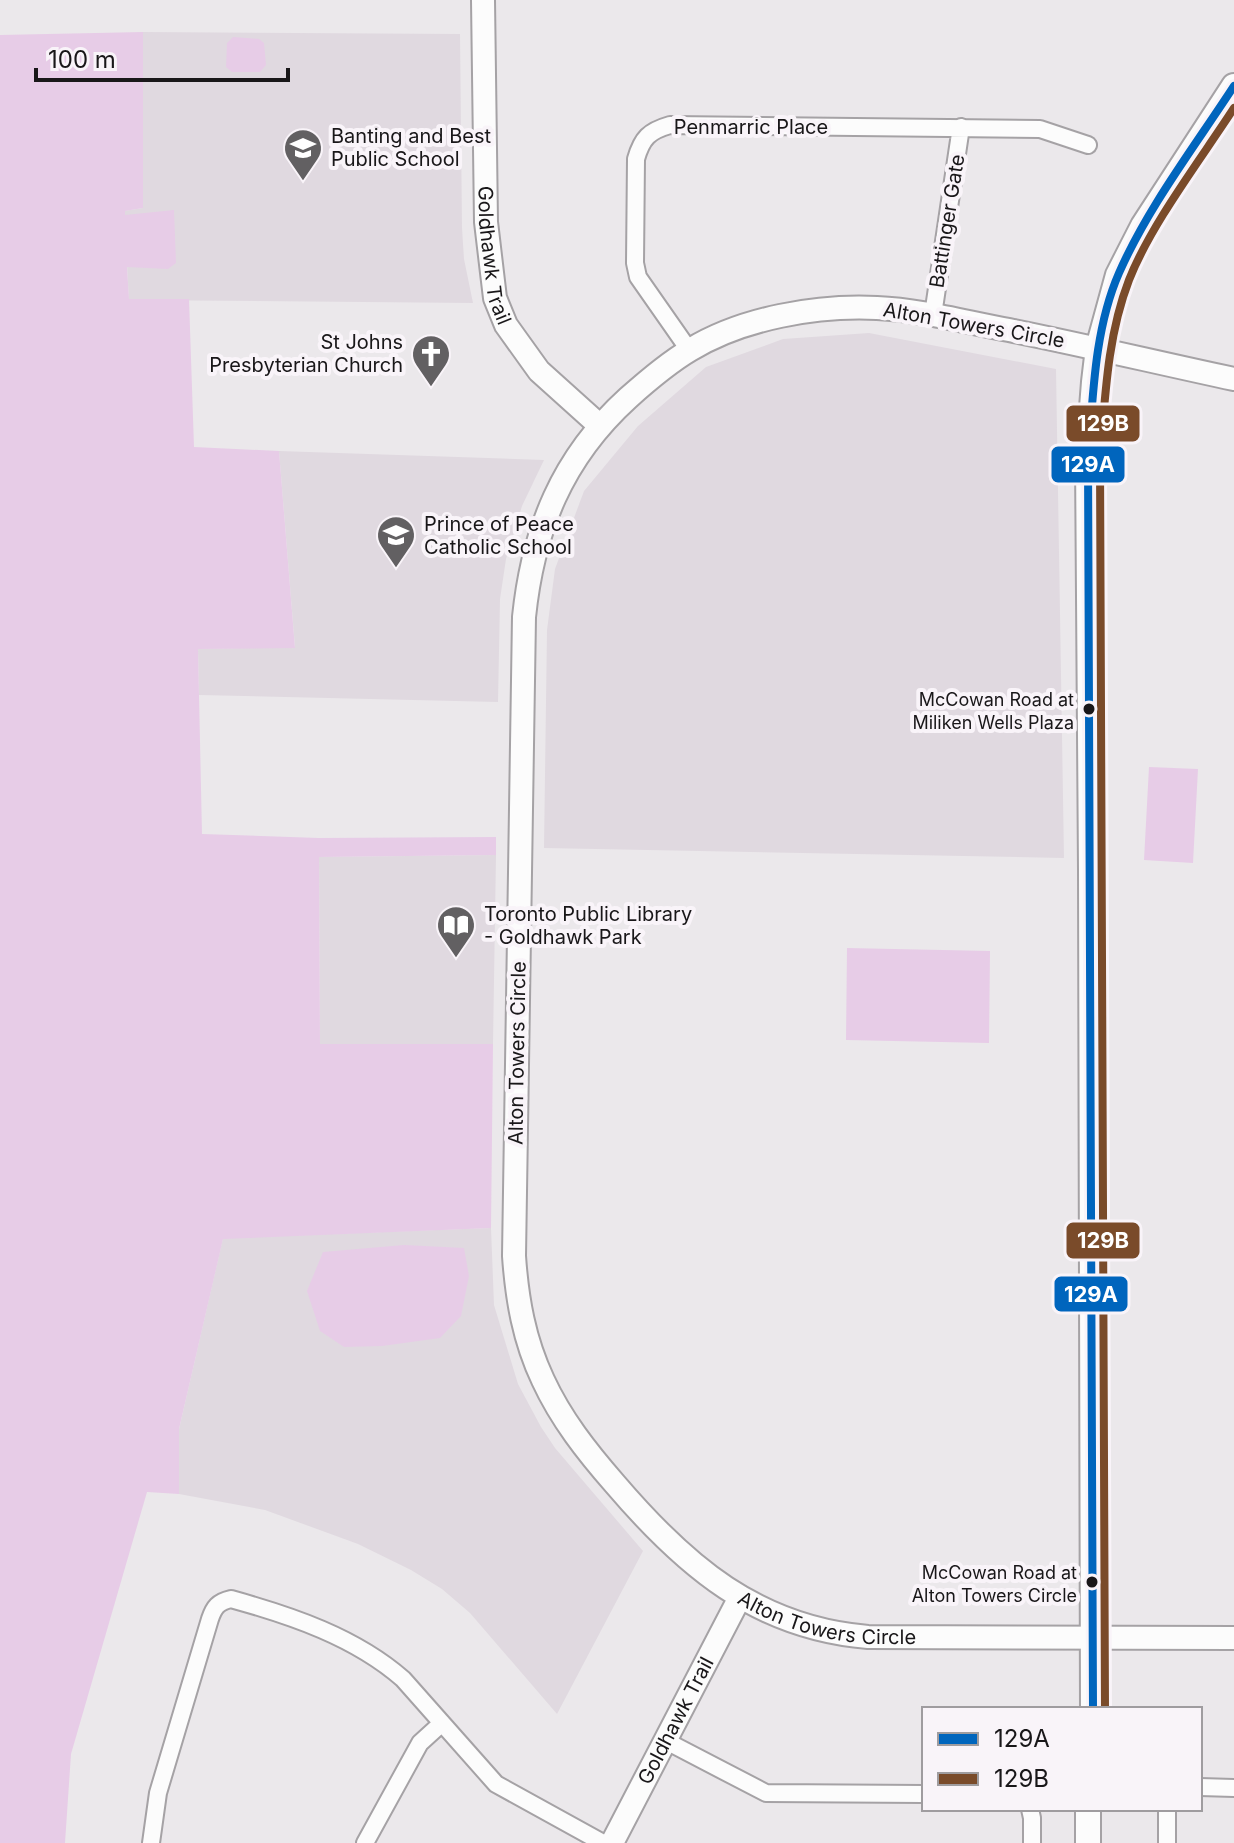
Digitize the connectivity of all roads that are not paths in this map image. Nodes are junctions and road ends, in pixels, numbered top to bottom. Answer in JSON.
{"nodes":[{"id":1,"x":483,"y":0,"type":"edge"},
{"id":2,"x":1234,"y":86,"type":"edge"},
{"id":3,"x":961,"y":127,"type":"junction"},
{"id":4,"x":1088,"y":145,"type":"dead end"},
{"id":5,"x":933,"y":315,"type":"junction"},
{"id":6,"x":1098,"y":348,"type":"junction"},
{"id":7,"x":689,"y":350,"type":"junction"},
{"id":8,"x":1234,"y":379,"type":"edge"},
{"id":9,"x":599,"y":425,"type":"junction"},
{"id":10,"x":740,"y":1597,"type":"junction"},
{"id":11,"x":1094,"y":1638,"type":"junction"},
{"id":12,"x":1234,"y":1638,"type":"edge"},
{"id":13,"x":1093,"y":1707,"type":"edge"},
{"id":14,"x":442,"y":1723,"type":"junction"},
{"id":15,"x":666,"y":1741,"type":"junction"},
{"id":16,"x":1202,"y":1787,"type":"edge"},
{"id":17,"x":1234,"y":1788,"type":"edge"},
{"id":18,"x":922,"y":1794,"type":"edge"},
{"id":19,"x":1030,"y":1811,"type":"edge"},
{"id":20,"x":1088,"y":1811,"type":"edge"},
{"id":21,"x":1167,"y":1811,"type":"edge"},
{"id":22,"x":151,"y":1843,"type":"edge"},
{"id":23,"x":365,"y":1843,"type":"edge"},
{"id":24,"x":603,"y":1843,"type":"edge"},
{"id":25,"x":612,"y":1843,"type":"edge"},
{"id":26,"x":1032,"y":1843,"type":"edge"},
{"id":27,"x":1088,"y":1843,"type":"edge"},
{"id":28,"x":1167,"y":1843,"type":"edge"}],
"edges":[{"from":1,"to":9,"type":"street","name":"Goldhawk Trail"},
{"from":2,"to":6,"type":"main road"},
{"from":3,"to":4,"type":"street","name":"Penmarric Place"},
{"from":3,"to":5,"type":"street","name":"Battinger Gate"},
{"from":3,"to":7,"type":"street","name":"Penmarric Place"},
{"from":5,"to":6,"type":"street","name":"Alton Towers Circle"},
{"from":5,"to":7,"type":"street","name":"Alton Towers Circle"},
{"from":6,"to":8,"type":"street","name":"Alton Towers Circle"},
{"from":6,"to":11,"type":"main road"},
{"from":7,"to":9,"type":"street","name":"Alton Towers Circle"},
{"from":9,"to":10,"type":"street","name":"Alton Towers Circle"},
{"from":10,"to":11,"type":"street","name":"Alton Towers Circle"},
{"from":10,"to":15,"type":"street","name":"Goldhawk Trail"},
{"from":11,"to":12,"type":"street","name":"Alton Towers Circle"},
{"from":11,"to":13,"type":"main road"},
{"from":14,"to":22,"type":"street"},
{"from":14,"to":23,"type":"street"},
{"from":14,"to":24,"type":"street"},
{"from":15,"to":18,"type":"street"},
{"from":15,"to":25,"type":"street","name":"Goldhawk Trail"},
{"from":16,"to":17,"type":"street"},
{"from":19,"to":26,"type":"street"},
{"from":20,"to":27,"type":"main road"},
{"from":21,"to":28,"type":"street"}]}
